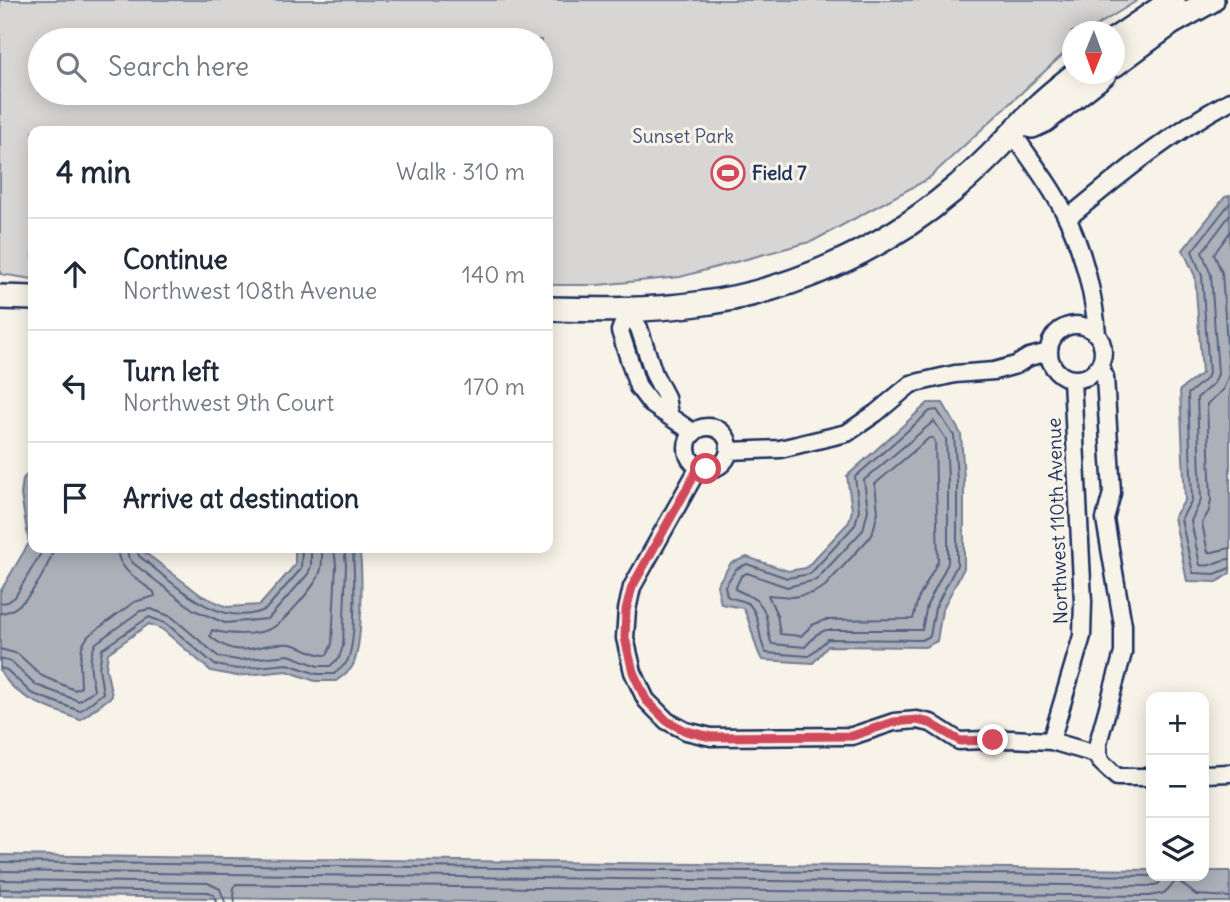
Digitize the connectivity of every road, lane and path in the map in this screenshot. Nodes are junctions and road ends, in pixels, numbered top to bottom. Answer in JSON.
{"nodes":[{"id":1,"x":1173,"y":0,"type":"edge"},
{"id":2,"x":1212,"y":0,"type":"edge"},
{"id":3,"x":1125,"y":33,"type":"edge"},
{"id":4,"x":1125,"y":58,"type":"edge"},
{"id":5,"x":1064,"y":84,"type":"edge"},
{"id":6,"x":1091,"y":84,"type":"edge"},
{"id":7,"x":1230,"y":101,"type":"edge"},
{"id":8,"x":1014,"y":135,"type":"junction"},
{"id":9,"x":1068,"y":218,"type":"junction"},
{"id":10,"x":0,"y":297,"type":"edge"},
{"id":11,"x":28,"y":298,"type":"edge"},
{"id":12,"x":553,"y":309,"type":"edge"},
{"id":13,"x":628,"y":310,"type":"junction"},
{"id":14,"x":1097,"y":335,"type":"junction"},
{"id":15,"x":1049,"y":352,"type":"junction"},
{"id":16,"x":1100,"y":366,"type":"junction"},
{"id":17,"x":1072,"y":379,"type":"junction"},
{"id":18,"x":694,"y":433,"type":"junction"},
{"id":19,"x":729,"y":451,"type":"junction"},
{"id":20,"x":699,"y":467,"type":"junction"},
{"id":21,"x":1051,"y":741,"type":"junction"},
{"id":22,"x":1099,"y":755,"type":"junction"},
{"id":23,"x":1230,"y":773,"type":"edge"},
{"id":24,"x":1209,"y":774,"type":"edge"},
{"id":25,"x":1146,"y":777,"type":"edge"}],
"edges":[{"from":1,"to":3,"type":"street"},
{"from":2,"to":4,"type":"street"},
{"from":5,"to":8,"type":"street"},
{"from":6,"to":8,"type":"street"},
{"from":7,"to":9,"type":"street"},
{"from":8,"to":9,"type":"street"},
{"from":8,"to":13,"type":"street"},
{"from":9,"to":14,"type":"street"},
{"from":10,"to":11,"type":"street"},
{"from":12,"to":13,"type":"street"},
{"from":13,"to":18,"type":"street"},
{"from":14,"to":15,"type":"street"},
{"from":14,"to":16,"type":"street"},
{"from":15,"to":17,"type":"street"},
{"from":15,"to":19,"type":"street"},
{"from":16,"to":17,"type":"street"},
{"from":16,"to":22,"type":"street"},
{"from":17,"to":21,"type":"street","name":"Northwest 110th Avenue"},
{"from":18,"to":19,"type":"street"},
{"from":18,"to":20,"type":"street"},
{"from":19,"to":20,"type":"street"},
{"from":20,"to":21,"type":"street"},
{"from":21,"to":22,"type":"street"},
{"from":22,"to":25,"type":"street"},
{"from":23,"to":24,"type":"street"}]}
